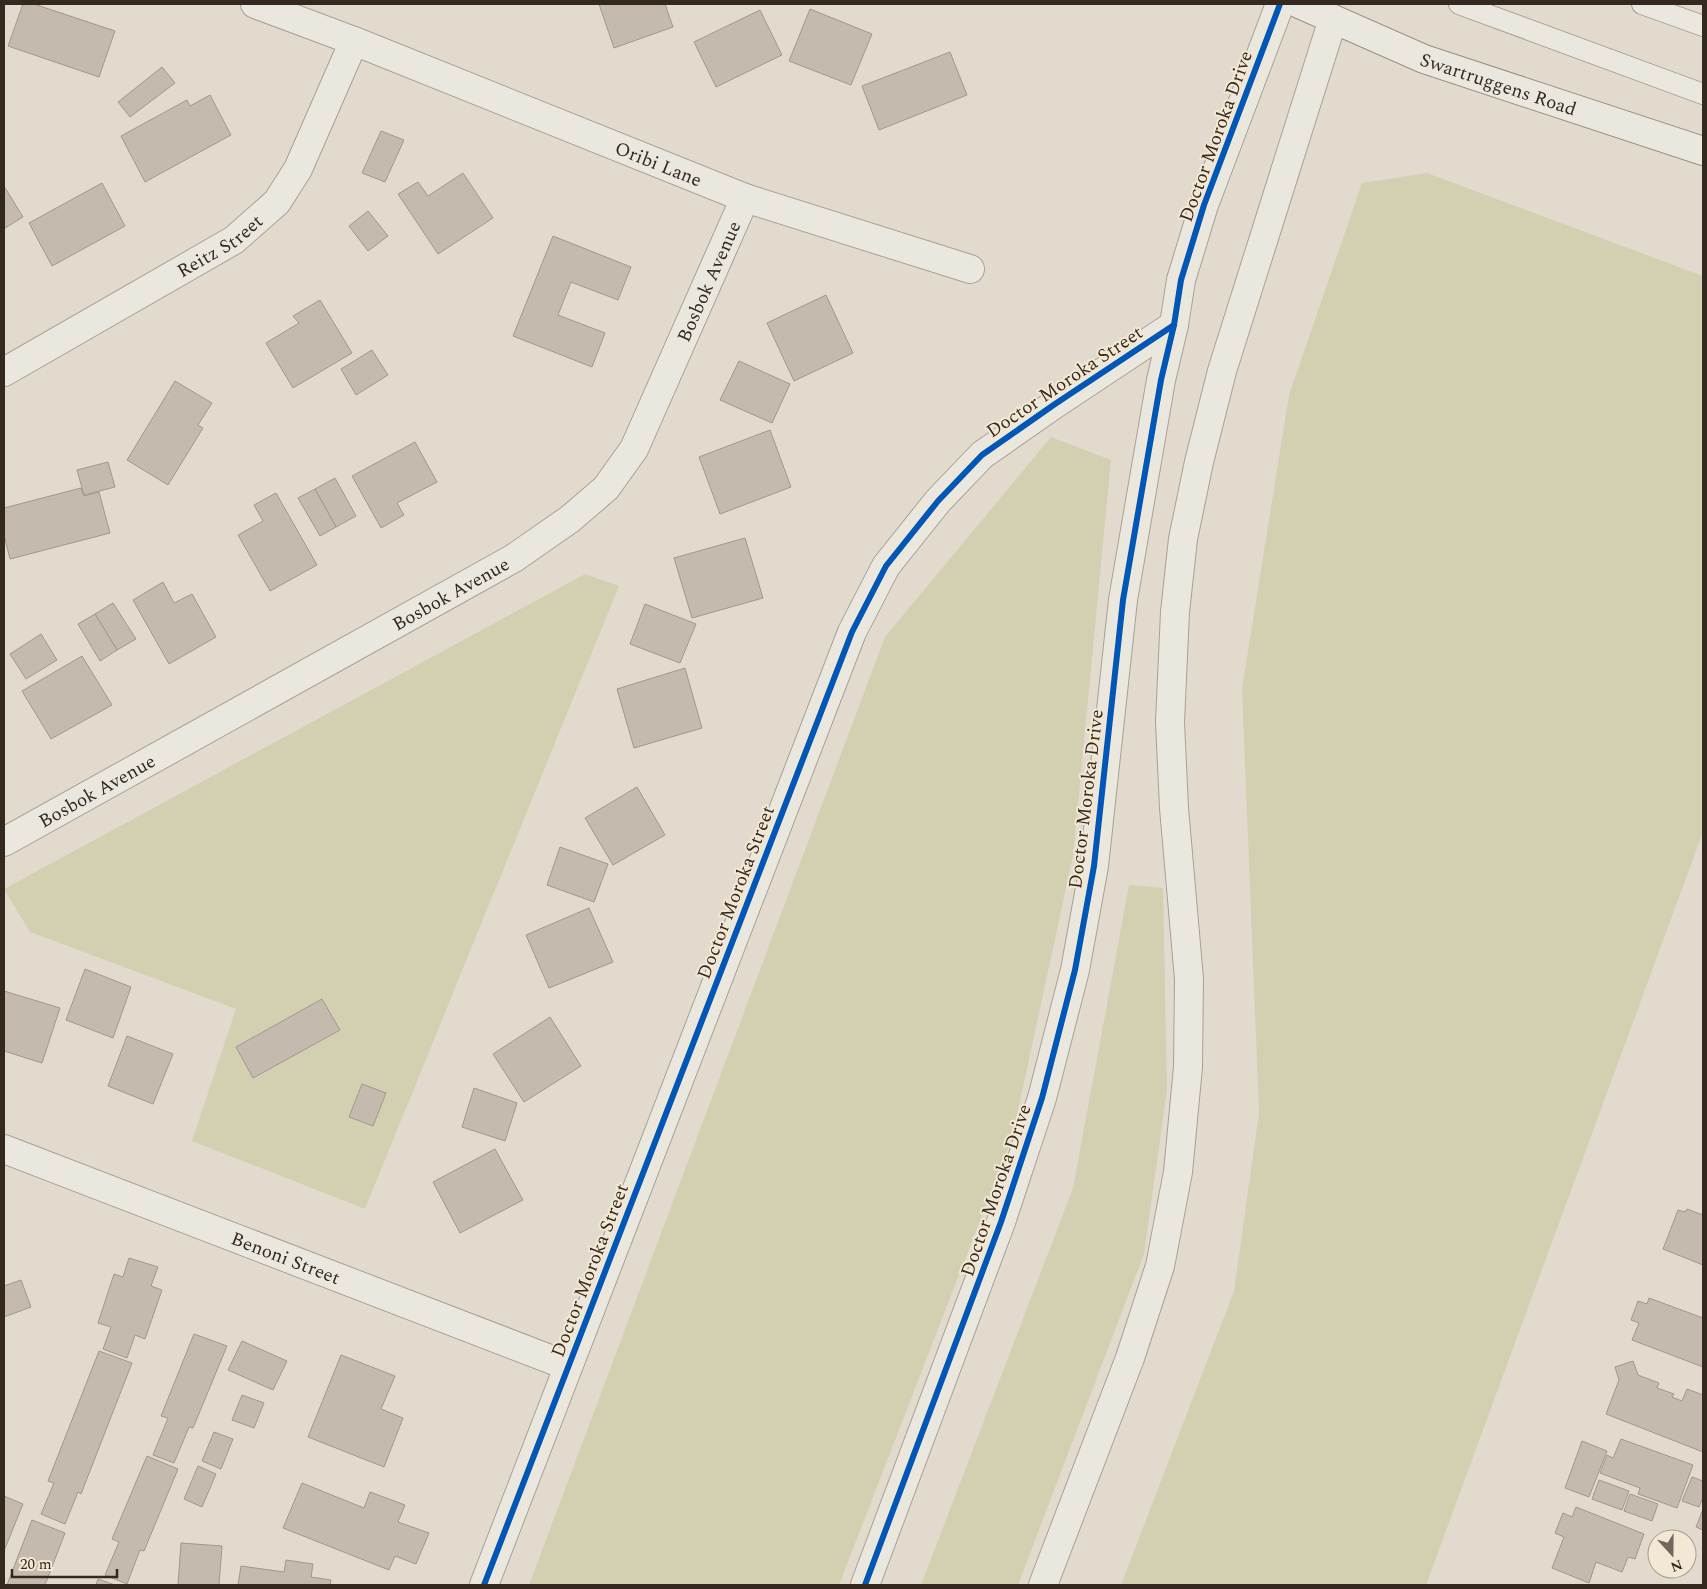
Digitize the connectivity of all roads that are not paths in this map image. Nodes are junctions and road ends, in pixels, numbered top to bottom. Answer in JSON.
{"nodes":[{"id":1,"x":255,"y":4,"type":"edge"},
{"id":2,"x":1280,"y":4,"type":"edge"},
{"id":3,"x":1299,"y":4,"type":"edge"},
{"id":4,"x":1459,"y":4,"type":"edge"},
{"id":5,"x":1642,"y":4,"type":"edge"},
{"id":6,"x":1336,"y":12,"type":"edge"},
{"id":7,"x":1703,"y":26,"type":"edge"},
{"id":8,"x":354,"y":41,"type":"junction"},
{"id":9,"x":1703,"y":94,"type":"edge"},
{"id":10,"x":1703,"y":151,"type":"edge"},
{"id":11,"x":745,"y":198,"type":"junction"},
{"id":12,"x":970,"y":268,"type":"dead end"},
{"id":13,"x":1174,"y":325,"type":"junction"},
{"id":14,"x":4,"y":372,"type":"edge"},
{"id":15,"x":4,"y":842,"type":"edge"},
{"id":16,"x":4,"y":1149,"type":"edge"},
{"id":17,"x":568,"y":1366,"type":"junction"},
{"id":18,"x":484,"y":1585,"type":"edge"},
{"id":19,"x":865,"y":1585,"type":"edge"},
{"id":20,"x":1043,"y":1585,"type":"edge"}],
"edges":[{"from":1,"to":8,"type":"street","name":"Oribi Lane"},
{"from":2,"to":13,"type":"street","name":"Doctor Moroka Drive"},
{"from":3,"to":6,"type":"street","name":"Swartruggens Road"},
{"from":4,"to":9,"type":"lane"},
{"from":5,"to":7,"type":"lane"},
{"from":6,"to":10,"type":"street","name":"Swartruggens Road"},
{"from":6,"to":20,"type":"street"},
{"from":8,"to":11,"type":"street","name":"Oribi Lane"},
{"from":8,"to":14,"type":"street","name":"Reitz Street"},
{"from":11,"to":12,"type":"street","name":"Oribi Lane"},
{"from":11,"to":15,"type":"street","name":"Bosbok Avenue"},
{"from":13,"to":17,"type":"street","name":"Doctor Moroka Street"},
{"from":13,"to":19,"type":"street","name":"Doctor Moroka Drive"},
{"from":16,"to":17,"type":"street","name":"Benoni Street"},
{"from":17,"to":18,"type":"street","name":"Doctor Moroka Street"}]}
